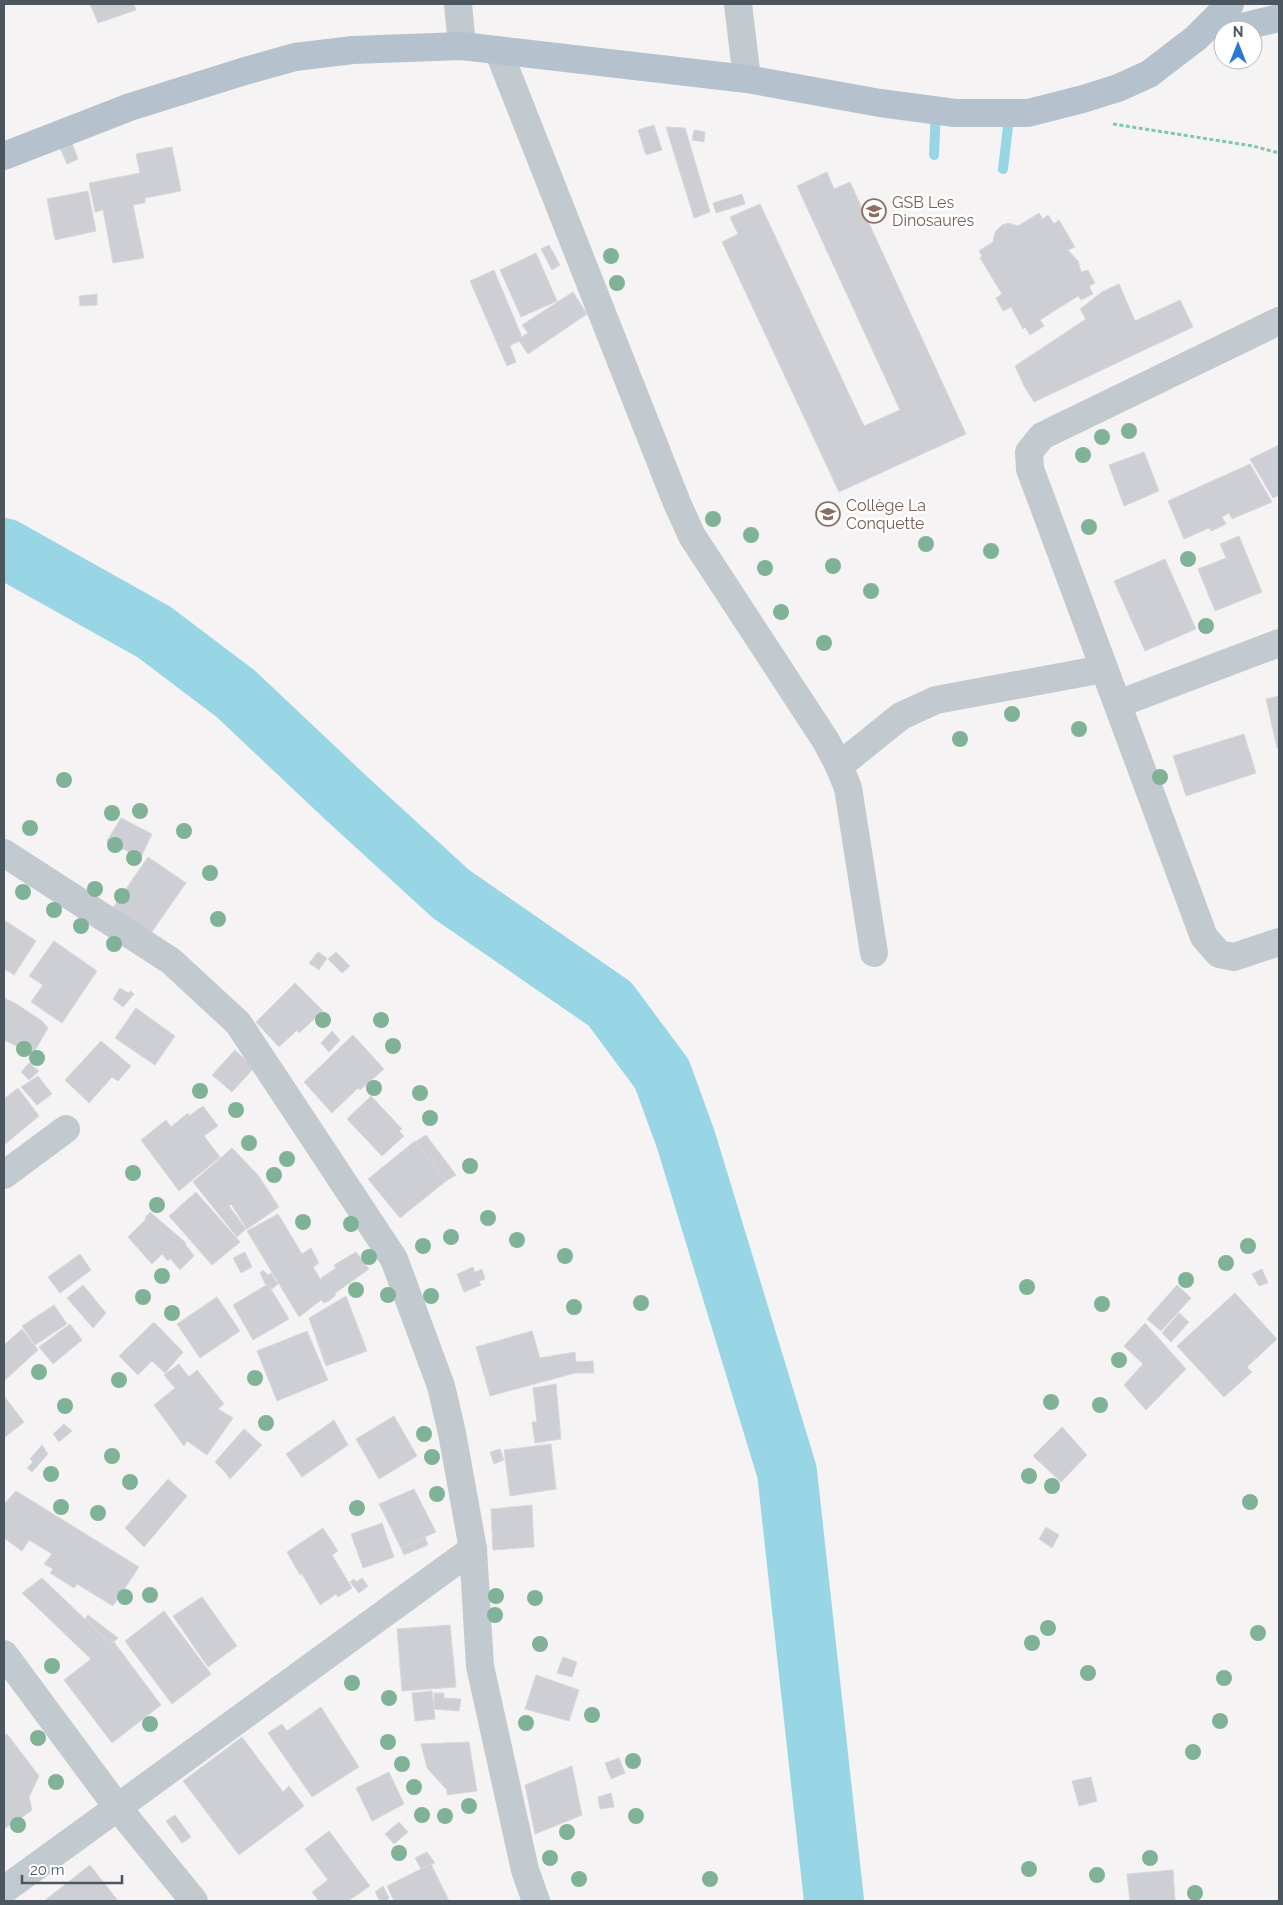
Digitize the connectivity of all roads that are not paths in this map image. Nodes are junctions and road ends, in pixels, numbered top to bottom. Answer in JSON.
{"nodes":[{"id":1,"x":458,"y":4,"type":"edge"},
{"id":2,"x":738,"y":4,"type":"edge"},
{"id":3,"x":1230,"y":4,"type":"edge"},
{"id":4,"x":1279,"y":18,"type":"edge"},
{"id":5,"x":1263,"y":22,"type":"edge"},
{"id":6,"x":1213,"y":34,"type":"edge"},
{"id":7,"x":1196,"y":38,"type":"junction"},
{"id":8,"x":462,"y":46,"type":"junction"},
{"id":9,"x":498,"y":50,"type":"junction"},
{"id":10,"x":747,"y":79,"type":"junction"},
{"id":11,"x":4,"y":156,"type":"edge"},
{"id":12,"x":1279,"y":321,"type":"edge"},
{"id":13,"x":1279,"y":643,"type":"edge"},
{"id":14,"x":1103,"y":669,"type":"junction"},
{"id":15,"x":1118,"y":704,"type":"junction"},
{"id":16,"x":839,"y":766,"type":"junction"},
{"id":17,"x":4,"y":853,"type":"edge"},
{"id":18,"x":1279,"y":942,"type":"edge"},
{"id":19,"x":874,"y":953,"type":"dead end"},
{"id":20,"x":66,"y":1129,"type":"dead end"},
{"id":21,"x":4,"y":1175,"type":"edge"},
{"id":22,"x":473,"y":1549,"type":"junction"},
{"id":23,"x":4,"y":1654,"type":"edge"},
{"id":24,"x":118,"y":1808,"type":"junction"},
{"id":25,"x":4,"y":1890,"type":"edge"},
{"id":26,"x":194,"y":1901,"type":"edge"},
{"id":27,"x":536,"y":1901,"type":"edge"}],
"edges":[{"from":1,"to":8,"type":"street"},
{"from":2,"to":10,"type":"street"},
{"from":3,"to":7,"type":"main road"},
{"from":4,"to":5,"type":"main road"},
{"from":6,"to":7,"type":"main road"},
{"from":7,"to":10,"type":"main road"},
{"from":8,"to":9,"type":"main road"},
{"from":8,"to":11,"type":"main road"},
{"from":9,"to":10,"type":"main road"},
{"from":9,"to":16,"type":"street"},
{"from":12,"to":14,"type":"street"},
{"from":13,"to":15,"type":"street"},
{"from":14,"to":15,"type":"street"},
{"from":14,"to":16,"type":"street"},
{"from":15,"to":18,"type":"street"},
{"from":16,"to":19,"type":"street"},
{"from":17,"to":22,"type":"street"},
{"from":20,"to":21,"type":"street"},
{"from":22,"to":24,"type":"street"},
{"from":22,"to":27,"type":"street"},
{"from":23,"to":24,"type":"street"},
{"from":24,"to":25,"type":"street"},
{"from":24,"to":26,"type":"street"}]}
